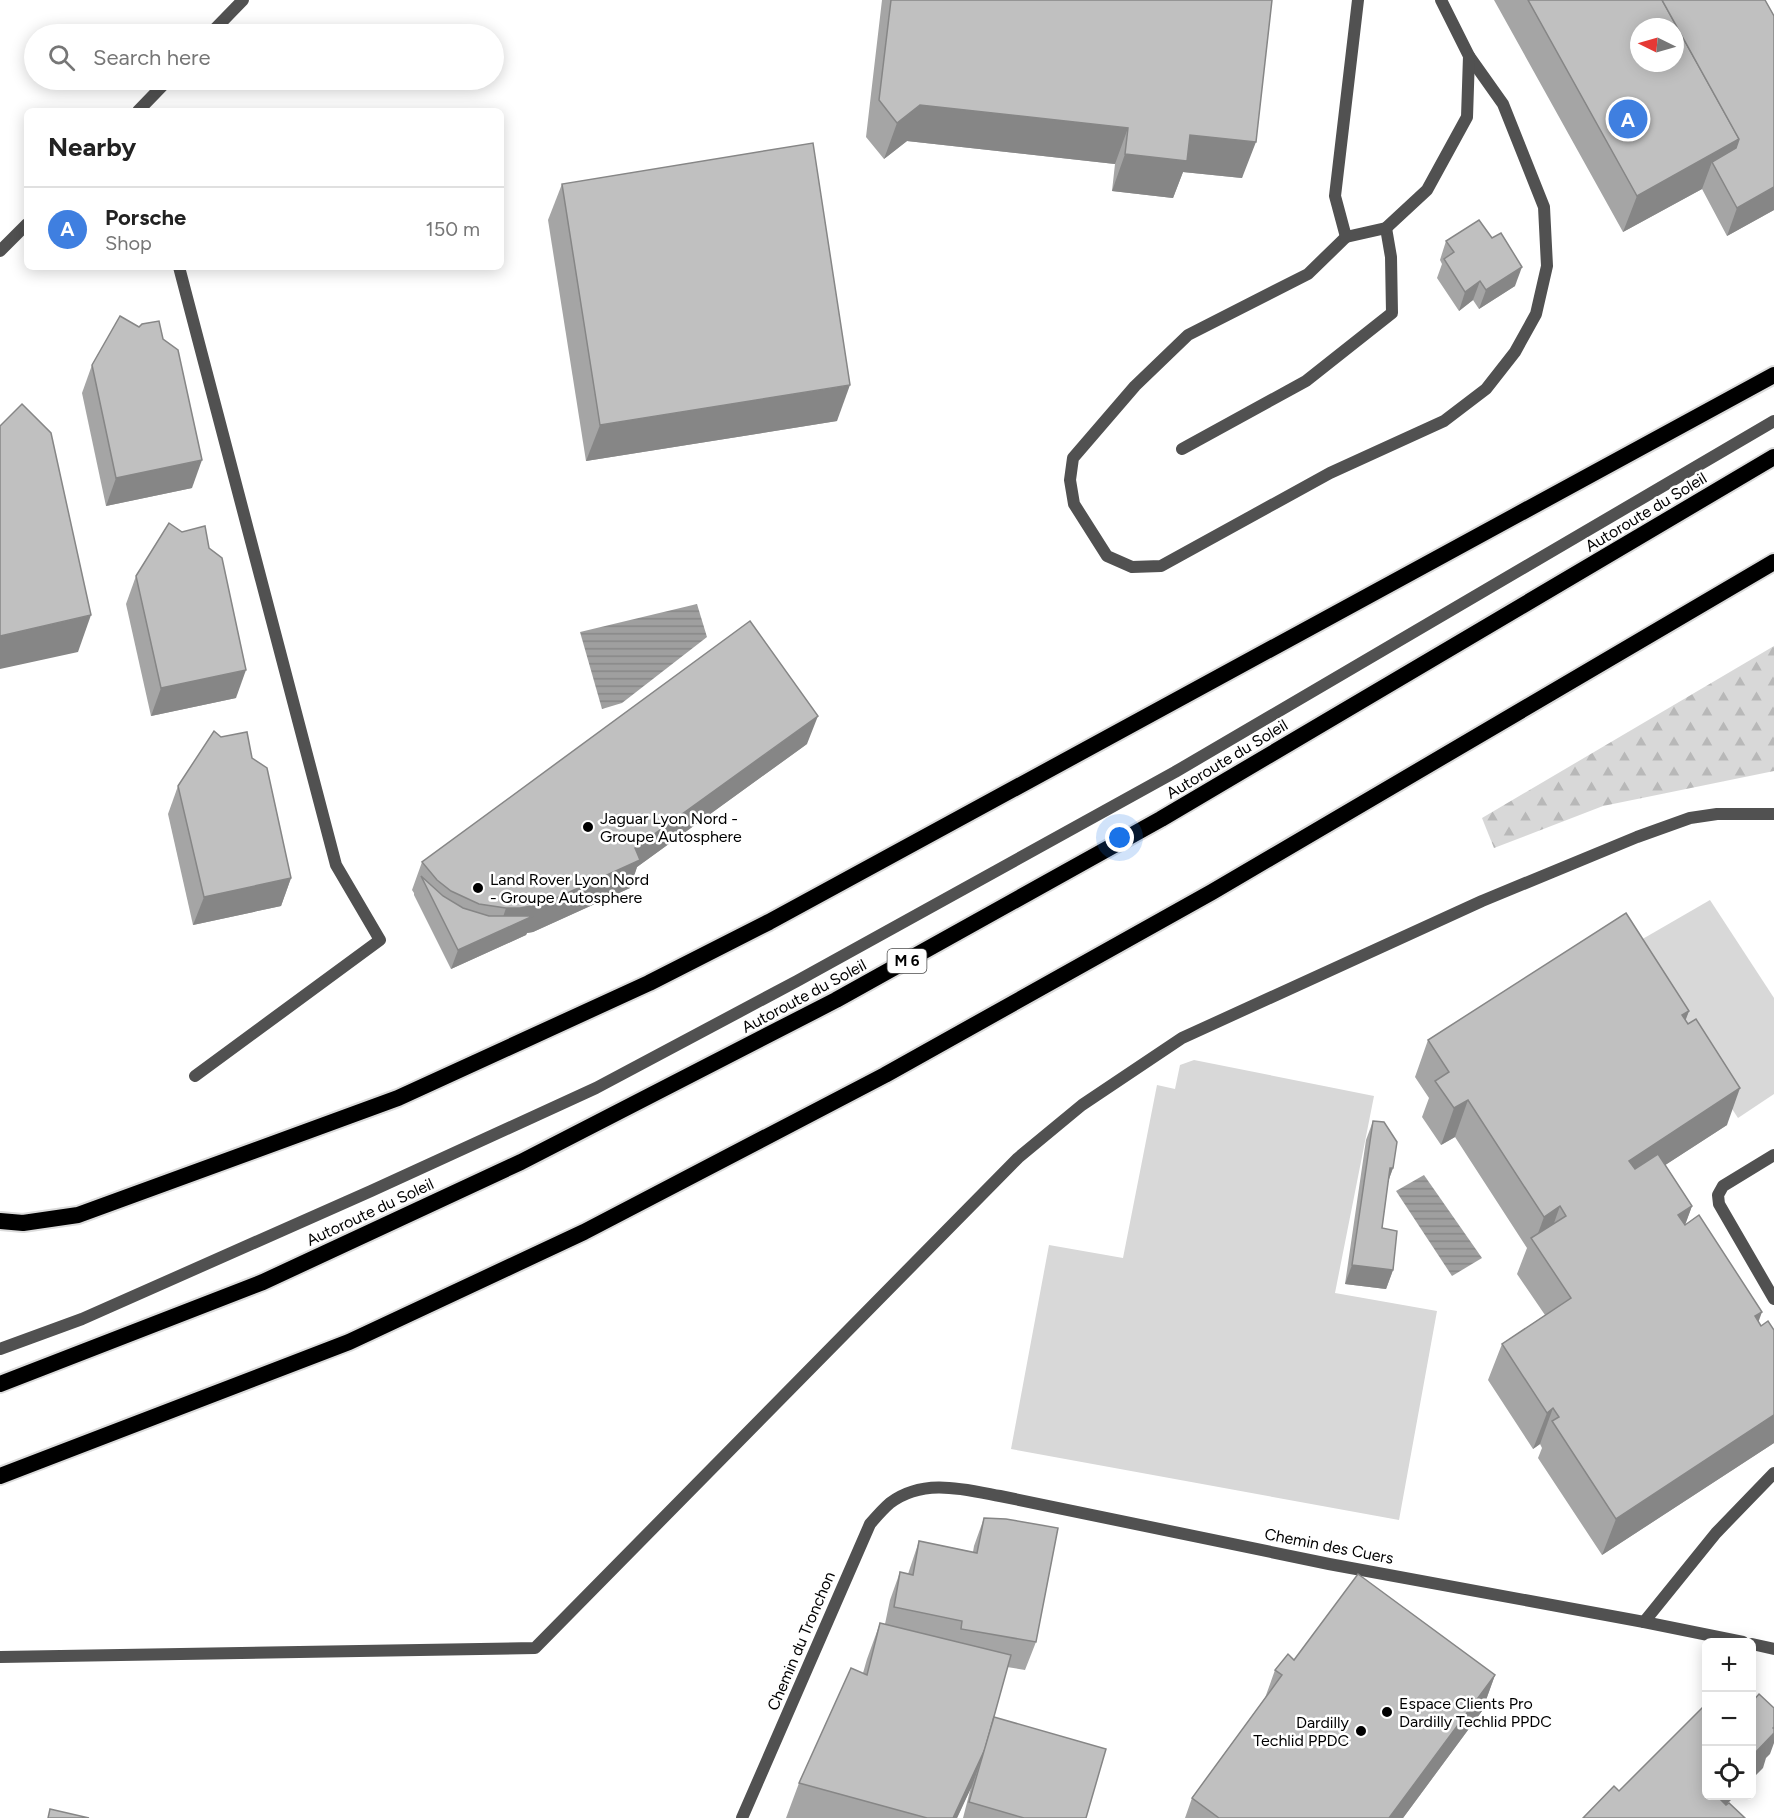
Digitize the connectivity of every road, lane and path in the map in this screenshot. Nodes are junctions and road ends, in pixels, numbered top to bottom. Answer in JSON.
{"nodes":[{"id":1,"x":243,"y":0,"type":"edge"},
{"id":2,"x":1358,"y":0,"type":"edge"},
{"id":3,"x":1441,"y":0,"type":"edge"},
{"id":4,"x":220,"y":24,"type":"edge"},
{"id":5,"x":1469,"y":56,"type":"junction"},
{"id":6,"x":158,"y":90,"type":"edge"},
{"id":7,"x":141,"y":108,"type":"edge"},
{"id":8,"x":24,"y":227,"type":"edge"},
{"id":9,"x":1386,"y":228,"type":"junction"},
{"id":10,"x":1346,"y":237,"type":"junction"},
{"id":11,"x":0,"y":251,"type":"edge"},
{"id":12,"x":180,"y":270,"type":"edge"},
{"id":13,"x":1774,"y":375,"type":"edge"},
{"id":14,"x":1774,"y":421,"type":"edge"},
{"id":15,"x":1182,"y":449,"type":"dead end"},
{"id":16,"x":1774,"y":457,"type":"edge"},
{"id":17,"x":1774,"y":562,"type":"edge"},
{"id":18,"x":1774,"y":814,"type":"edge"},
{"id":19,"x":195,"y":1076,"type":"dead end"},
{"id":20,"x":1774,"y":1155,"type":"edge"},
{"id":21,"x":0,"y":1221,"type":"edge"},
{"id":22,"x":1774,"y":1299,"type":"edge"},
{"id":23,"x":0,"y":1349,"type":"edge"},
{"id":24,"x":0,"y":1384,"type":"edge"},
{"id":25,"x":1774,"y":1473,"type":"edge"},
{"id":26,"x":0,"y":1476,"type":"edge"},
{"id":27,"x":909,"y":1491,"type":"joint"},
{"id":28,"x":1644,"y":1622,"type":"junction"},
{"id":29,"x":1723,"y":1638,"type":"edge"},
{"id":30,"x":1756,"y":1645,"type":"edge"},
{"id":31,"x":1774,"y":1649,"type":"edge"},
{"id":32,"x":0,"y":1657,"type":"edge"},
{"id":33,"x":742,"y":1818,"type":"edge"}],
"edges":[{"from":1,"to":4,"type":"street"},
{"from":2,"to":10,"type":"street"},
{"from":3,"to":5,"type":"street"},
{"from":5,"to":9,"type":"street"},
{"from":5,"to":10,"type":"street"},
{"from":6,"to":7,"type":"street"},
{"from":8,"to":11,"type":"street"},
{"from":9,"to":10,"type":"street"},
{"from":9,"to":15,"type":"street"},
{"from":12,"to":19,"type":"street"},
{"from":13,"to":21,"type":"highway"},
{"from":14,"to":23,"type":"street"},
{"from":16,"to":24,"type":"highway","name":"Autoroute du Soleil","number":"M 6"},
{"from":17,"to":26,"type":"highway"},
{"from":18,"to":32,"type":"street"},
{"from":20,"to":22,"type":"street"},
{"from":25,"to":28,"type":"street"},
{"from":27,"to":28,"type":"street","name":"Chemin des Cuers"},
{"from":27,"to":33,"type":"street","name":"Chemin du Tronchon"},
{"from":28,"to":29,"type":"street","name":"Chemin des Cuers"},
{"from":30,"to":31,"type":"street"}]}
